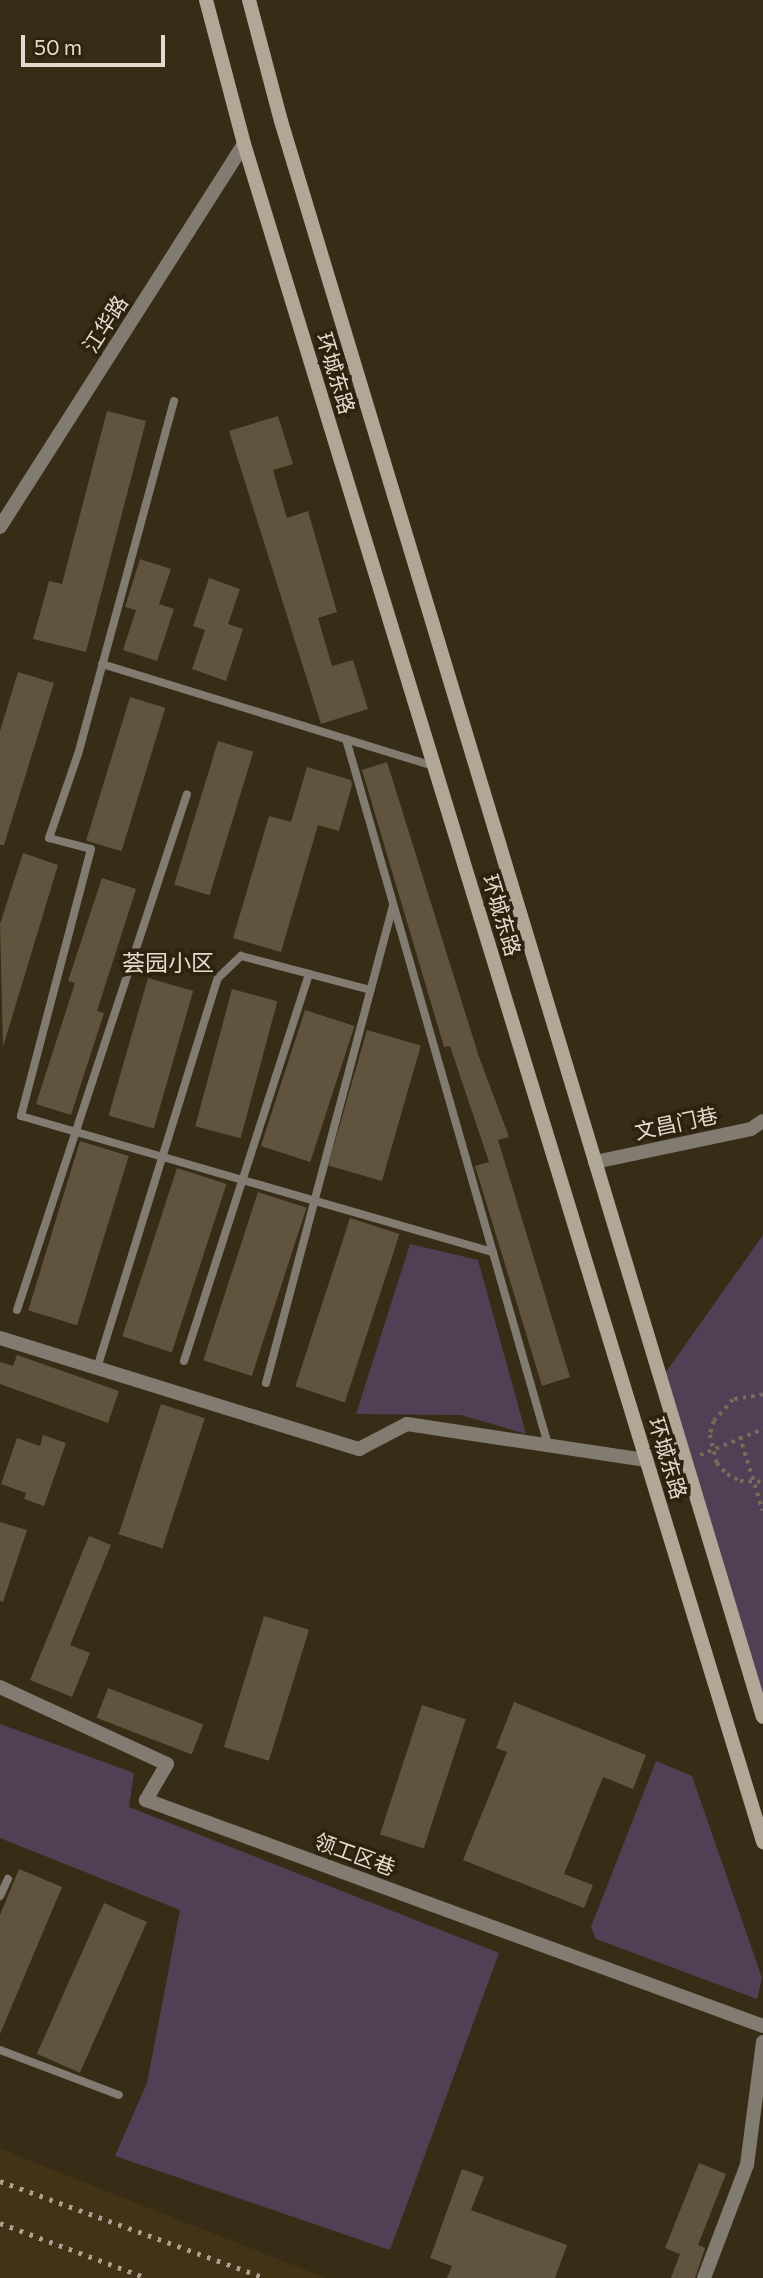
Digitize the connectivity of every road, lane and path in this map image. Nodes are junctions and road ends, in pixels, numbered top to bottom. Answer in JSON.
{"nodes":[{"id":1,"x":206,"y":0,"type":"edge"},
{"id":2,"x":248,"y":0,"type":"edge"},
{"id":3,"x":244,"y":144,"type":"junction"},
{"id":4,"x":174,"y":401,"type":"dead end"},
{"id":5,"x":0,"y":527,"type":"edge"},
{"id":6,"x":102,"y":664,"type":"junction"},
{"id":7,"x":346,"y":739,"type":"junction"},
{"id":8,"x":435,"y":766,"type":"junction"},
{"id":9,"x":187,"y":794,"type":"dead end"},
{"id":10,"x":393,"y":905,"type":"junction"},
{"id":11,"x":309,"y":974,"type":"junction"},
{"id":12,"x":371,"y":990,"type":"junction"},
{"id":13,"x":763,"y":1121,"type":"edge"},
{"id":14,"x":76,"y":1132,"type":"junction"},
{"id":15,"x":163,"y":1156,"type":"junction"},
{"id":16,"x":595,"y":1162,"type":"junction"},
{"id":17,"x":243,"y":1179,"type":"junction"},
{"id":18,"x":317,"y":1199,"type":"junction"},
{"id":19,"x":493,"y":1252,"type":"junction"},
{"id":20,"x":17,"y":1310,"type":"dead end"},
{"id":21,"x":0,"y":1338,"type":"edge"},
{"id":22,"x":184,"y":1361,"type":"dead end"},
{"id":23,"x":97,"y":1368,"type":"junction"},
{"id":24,"x":266,"y":1383,"type":"dead end"},
{"id":25,"x":763,"y":1395,"type":"edge"},
{"id":26,"x":763,"y":1429,"type":"edge"},
{"id":27,"x":740,"y":1436,"type":"junction"},
{"id":28,"x":548,"y":1445,"type":"junction"},
{"id":29,"x":711,"y":1450,"type":"junction"},
{"id":30,"x":646,"y":1460,"type":"junction"},
{"id":31,"x":685,"y":1461,"type":"junction"},
{"id":32,"x":763,"y":1482,"type":"edge"},
{"id":33,"x":754,"y":1483,"type":"junction"},
{"id":34,"x":763,"y":1511,"type":"edge"},
{"id":35,"x":0,"y":1687,"type":"edge"},
{"id":36,"x":763,"y":1717,"type":"edge"},
{"id":37,"x":763,"y":1842,"type":"edge"},
{"id":38,"x":8,"y":1879,"type":"dead end"},
{"id":39,"x":0,"y":1896,"type":"edge"},
{"id":40,"x":763,"y":2026,"type":"edge"},
{"id":41,"x":763,"y":2042,"type":"edge"},
{"id":42,"x":0,"y":2050,"type":"edge"},
{"id":43,"x":119,"y":2095,"type":"dead end"},
{"id":44,"x":704,"y":2278,"type":"edge"}],
"edges":[{"from":1,"to":3,"type":"main road","name":"环城东路"},
{"from":2,"to":16,"type":"main road","name":"环城东路"},
{"from":3,"to":5,"type":"street","name":"江华路"},
{"from":3,"to":8,"type":"main road","name":"环城东路"},
{"from":4,"to":6,"type":"lane"},
{"from":6,"to":7,"type":"lane"},
{"from":6,"to":14,"type":"lane"},
{"from":7,"to":8,"type":"lane"},
{"from":7,"to":10,"type":"lane"},
{"from":8,"to":30,"type":"main road","name":"环城东路"},
{"from":9,"to":14,"type":"lane"},
{"from":10,"to":12,"type":"lane"},
{"from":10,"to":19,"type":"lane"},
{"from":11,"to":12,"type":"lane"},
{"from":11,"to":15,"type":"lane"},
{"from":11,"to":17,"type":"lane"},
{"from":12,"to":18,"type":"lane"},
{"from":13,"to":16,"type":"street","name":"文昌门巷"},
{"from":14,"to":15,"type":"lane"},
{"from":14,"to":20,"type":"lane"},
{"from":15,"to":17,"type":"lane"},
{"from":15,"to":23,"type":"lane"},
{"from":16,"to":31,"type":"main road","name":"环城东路"},
{"from":17,"to":18,"type":"lane"},
{"from":17,"to":22,"type":"lane"},
{"from":18,"to":19,"type":"lane"},
{"from":18,"to":24,"type":"lane"},
{"from":19,"to":28,"type":"lane"},
{"from":21,"to":23,"type":"street"},
{"from":23,"to":28,"type":"street"},
{"from":25,"to":29,"type":"path"},
{"from":26,"to":27,"type":"path"},
{"from":27,"to":29,"type":"path"},
{"from":27,"to":33,"type":"path"},
{"from":28,"to":30,"type":"street"},
{"from":29,"to":31,"type":"path"},
{"from":29,"to":33,"type":"path"},
{"from":30,"to":37,"type":"main road","name":"环城东路"},
{"from":31,"to":36,"type":"main road","name":"环城东路"},
{"from":32,"to":33,"type":"path"},
{"from":33,"to":34,"type":"path"},
{"from":35,"to":40,"type":"street","name":"领工区巷"},
{"from":38,"to":39,"type":"lane"},
{"from":41,"to":44,"type":"street"},
{"from":42,"to":43,"type":"lane"}]}
